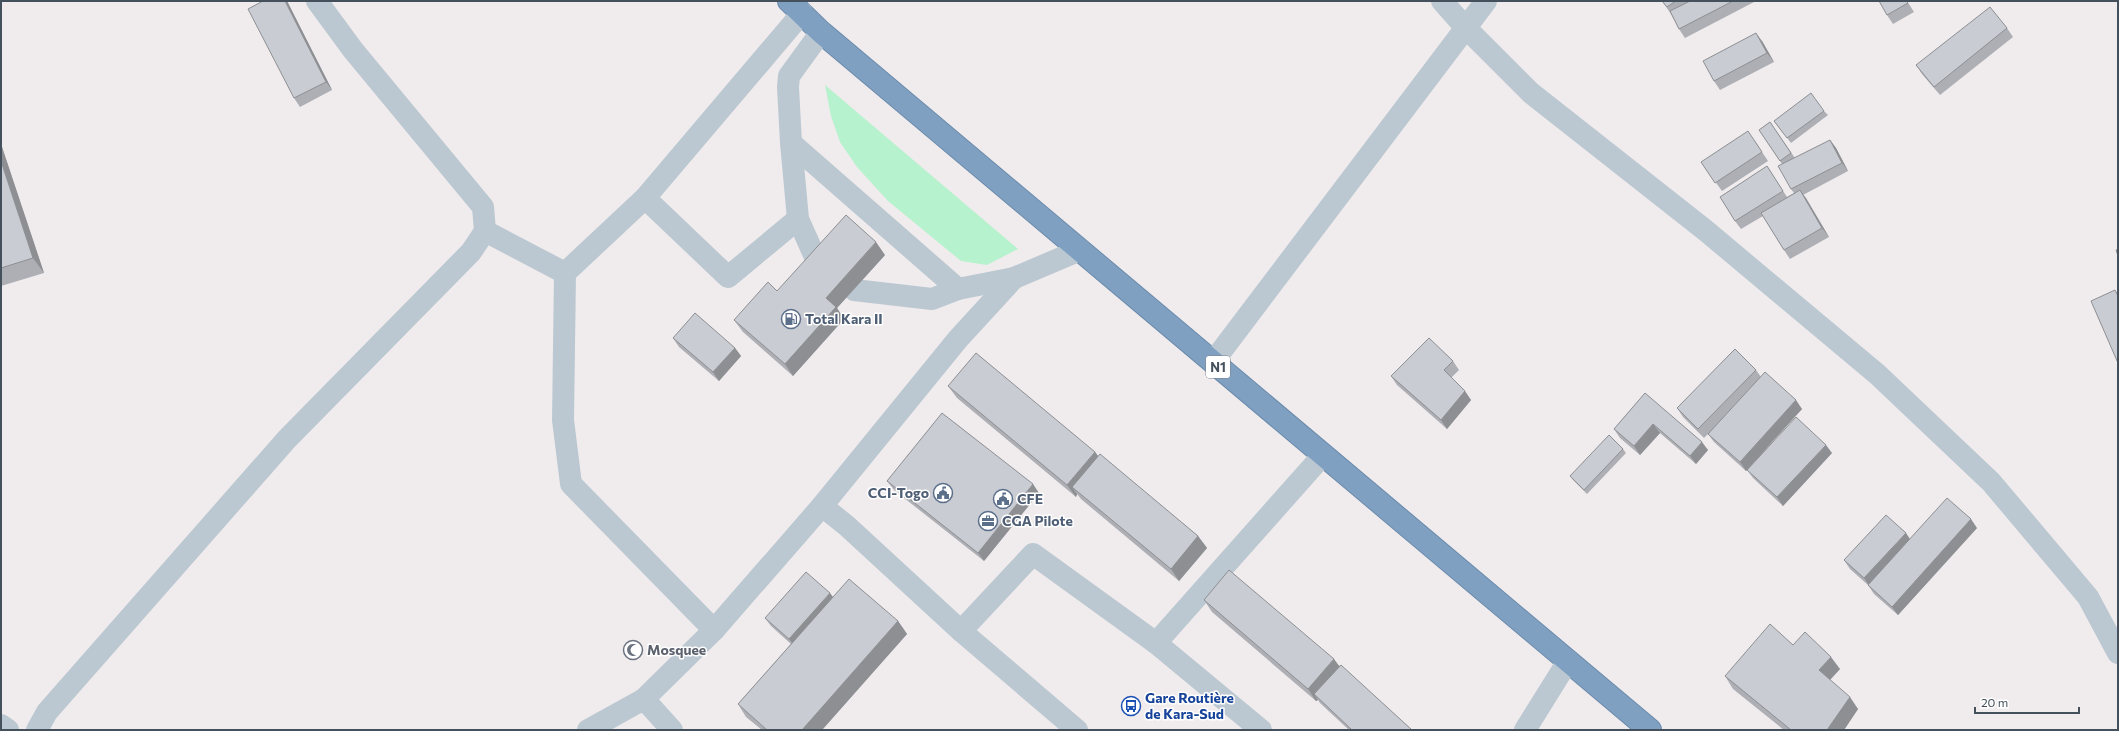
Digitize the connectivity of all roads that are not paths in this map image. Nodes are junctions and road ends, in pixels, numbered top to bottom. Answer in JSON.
{"nodes":[{"id":1,"x":318,"y":1,"type":"edge"},
{"id":2,"x":1442,"y":1,"type":"edge"},
{"id":3,"x":1486,"y":1,"type":"edge"},
{"id":4,"x":796,"y":7,"type":"edge"},
{"id":5,"x":1465,"y":27,"type":"junction"},
{"id":6,"x":821,"y":32,"type":"junction"},
{"id":7,"x":791,"y":143,"type":"junction"},
{"id":8,"x":645,"y":198,"type":"junction"},
{"id":9,"x":798,"y":219,"type":"junction"},
{"id":10,"x":485,"y":231,"type":"junction"},
{"id":11,"x":1080,"y":250,"type":"junction"},
{"id":12,"x":819,"y":266,"type":"edge"},
{"id":13,"x":565,"y":272,"type":"junction"},
{"id":14,"x":1014,"y":278,"type":"junction"},
{"id":15,"x":958,"y":289,"type":"junction"},
{"id":16,"x":854,"y":290,"type":"edge"},
{"id":17,"x":1212,"y":362,"type":"junction"},
{"id":18,"x":1323,"y":455,"type":"junction"},
{"id":19,"x":822,"y":506,"type":"junction"},
{"id":20,"x":714,"y":630,"type":"junction"},
{"id":21,"x":961,"y":631,"type":"junction"},
{"id":22,"x":1156,"y":643,"type":"junction"},
{"id":23,"x":2118,"y":653,"type":"edge"},
{"id":24,"x":1568,"y":661,"type":"junction"},
{"id":25,"x":644,"y":699,"type":"junction"},
{"id":26,"x":1,"y":726,"type":"edge"},
{"id":27,"x":662,"y":726,"type":"edge"},
{"id":28,"x":8,"y":730,"type":"edge"},
{"id":29,"x":37,"y":730,"type":"edge"},
{"id":30,"x":588,"y":730,"type":"edge"},
{"id":31,"x":1077,"y":730,"type":"edge"},
{"id":32,"x":1261,"y":730,"type":"edge"},
{"id":33,"x":1525,"y":730,"type":"edge"},
{"id":34,"x":1650,"y":730,"type":"edge"}],
"edges":[{"from":1,"to":10,"type":"street"},
{"from":2,"to":5,"type":"street"},
{"from":3,"to":5,"type":"street"},
{"from":4,"to":6,"type":"highway","number":"N1"},
{"from":4,"to":8,"type":"street"},
{"from":5,"to":17,"type":"street"},
{"from":5,"to":23,"type":"street"},
{"from":6,"to":7,"type":"street"},
{"from":6,"to":11,"type":"highway","number":"N1"},
{"from":7,"to":9,"type":"street"},
{"from":7,"to":15,"type":"street"},
{"from":8,"to":9,"type":"street"},
{"from":8,"to":13,"type":"street"},
{"from":9,"to":12,"type":"street"},
{"from":10,"to":13,"type":"street"},
{"from":10,"to":29,"type":"street"},
{"from":11,"to":14,"type":"street"},
{"from":11,"to":17,"type":"highway","number":"N1"},
{"from":13,"to":20,"type":"street"},
{"from":14,"to":15,"type":"street"},
{"from":14,"to":19,"type":"street"},
{"from":15,"to":16,"type":"street"},
{"from":17,"to":18,"type":"highway","number":"N1"},
{"from":18,"to":22,"type":"street"},
{"from":18,"to":24,"type":"highway","number":"N1"},
{"from":19,"to":20,"type":"street"},
{"from":19,"to":21,"type":"street"},
{"from":20,"to":25,"type":"street"},
{"from":21,"to":22,"type":"street"},
{"from":21,"to":31,"type":"street"},
{"from":22,"to":32,"type":"street"},
{"from":24,"to":33,"type":"street"},
{"from":24,"to":34,"type":"highway","number":"N1"},
{"from":25,"to":27,"type":"street"},
{"from":25,"to":30,"type":"street"},
{"from":26,"to":28,"type":"street"}]}
